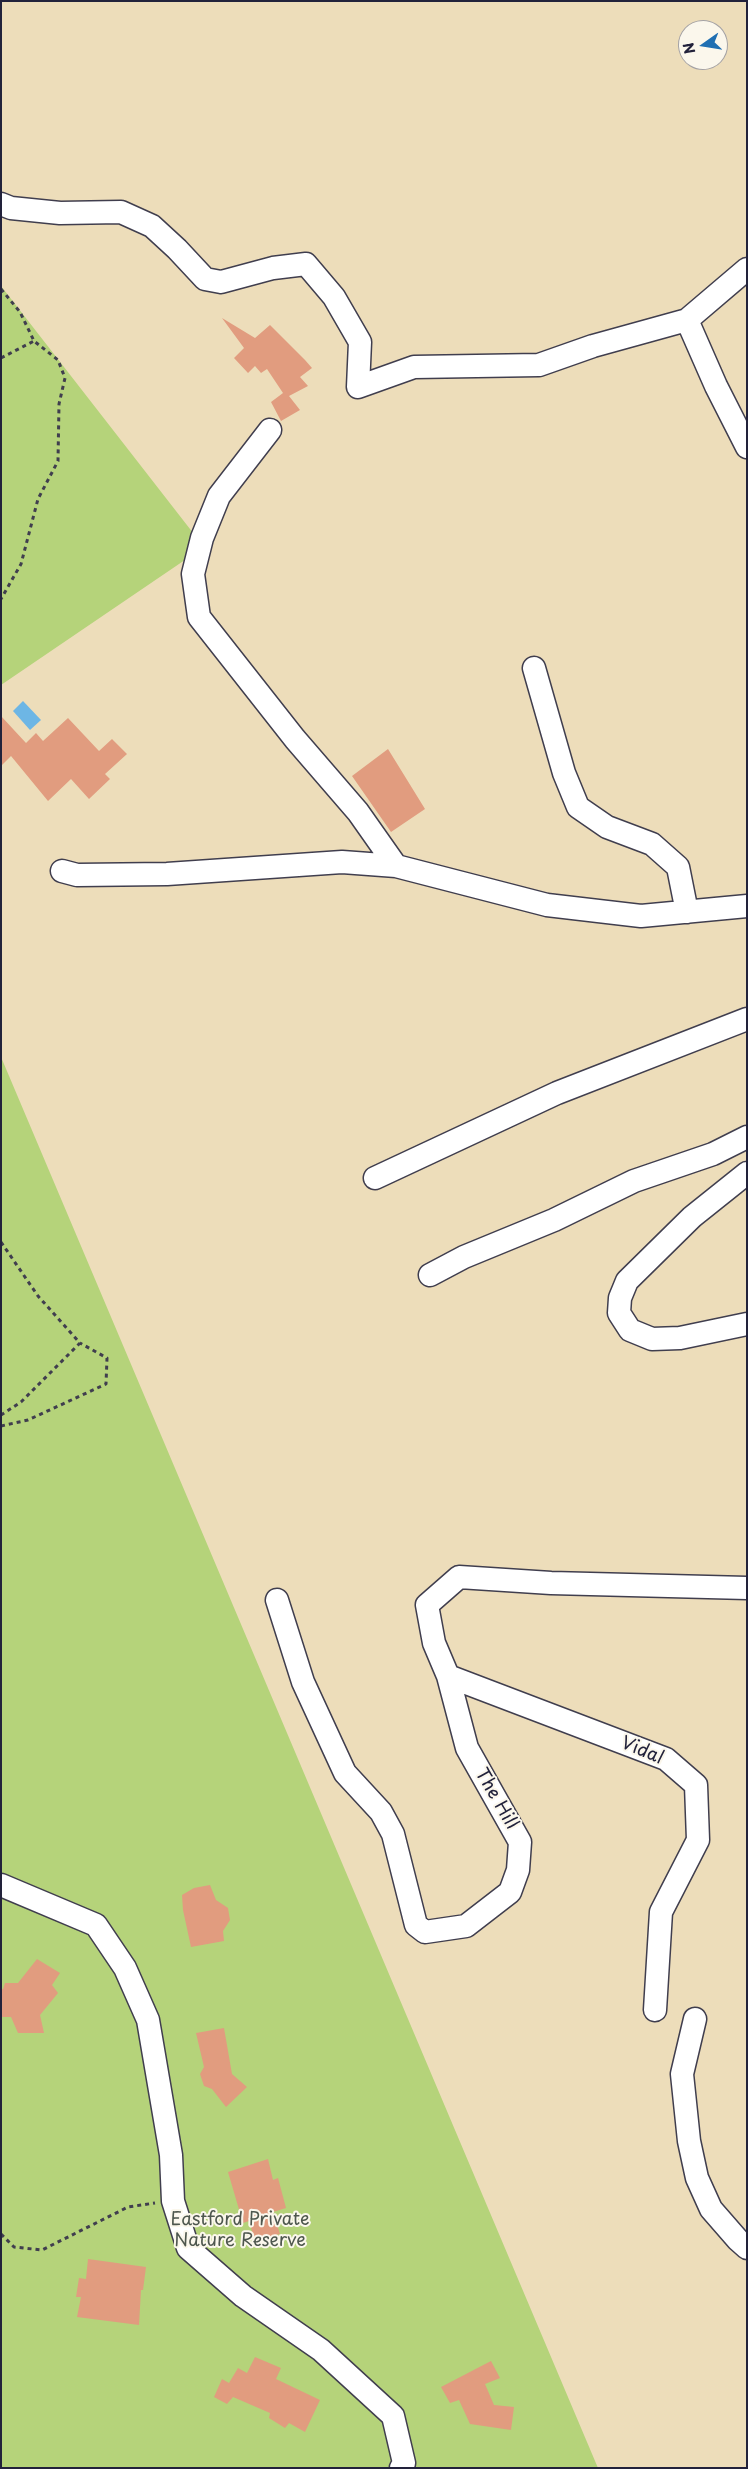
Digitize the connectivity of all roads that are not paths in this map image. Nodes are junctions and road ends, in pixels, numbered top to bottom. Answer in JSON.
{"nodes":[{"id":1,"x":1,"y":204,"type":"edge"},
{"id":2,"x":747,"y":269,"type":"edge"},
{"id":3,"x":687,"y":320,"type":"junction"},
{"id":4,"x":270,"y":430,"type":"dead end"},
{"id":5,"x":747,"y":447,"type":"edge"},
{"id":6,"x":534,"y":668,"type":"dead end"},
{"id":7,"x":396,"y":866,"type":"junction"},
{"id":8,"x":62,"y":871,"type":"dead end"},
{"id":9,"x":747,"y":906,"type":"edge"},
{"id":10,"x":687,"y":912,"type":"junction"},
{"id":11,"x":747,"y":1019,"type":"edge"},
{"id":12,"x":747,"y":1137,"type":"edge"},
{"id":13,"x":747,"y":1173,"type":"edge"},
{"id":14,"x":375,"y":1178,"type":"dead end"},
{"id":15,"x":430,"y":1275,"type":"dead end"},
{"id":16,"x":747,"y":1324,"type":"edge"},
{"id":17,"x":747,"y":1588,"type":"edge"},
{"id":18,"x":277,"y":1600,"type":"dead end"},
{"id":19,"x":448,"y":1676,"type":"junction"},
{"id":20,"x":1,"y":1885,"type":"edge"},
{"id":21,"x":655,"y":2010,"type":"dead end"},
{"id":22,"x":695,"y":2019,"type":"dead end"},
{"id":23,"x":747,"y":2248,"type":"edge"},
{"id":24,"x":401,"y":2468,"type":"edge"}],
"edges":[{"from":1,"to":3,"type":"street"},
{"from":2,"to":3,"type":"street"},
{"from":3,"to":5,"type":"street"},
{"from":4,"to":7,"type":"street"},
{"from":6,"to":10,"type":"street"},
{"from":7,"to":8,"type":"street"},
{"from":7,"to":10,"type":"street"},
{"from":9,"to":10,"type":"street"},
{"from":11,"to":14,"type":"street"},
{"from":12,"to":15,"type":"street"},
{"from":13,"to":16,"type":"street"},
{"from":17,"to":19,"type":"street","name":"The Hill"},
{"from":18,"to":19,"type":"street","name":"The Hill"},
{"from":19,"to":21,"type":"street","name":"Vidal"},
{"from":20,"to":24,"type":"street"},
{"from":22,"to":23,"type":"street"}]}
